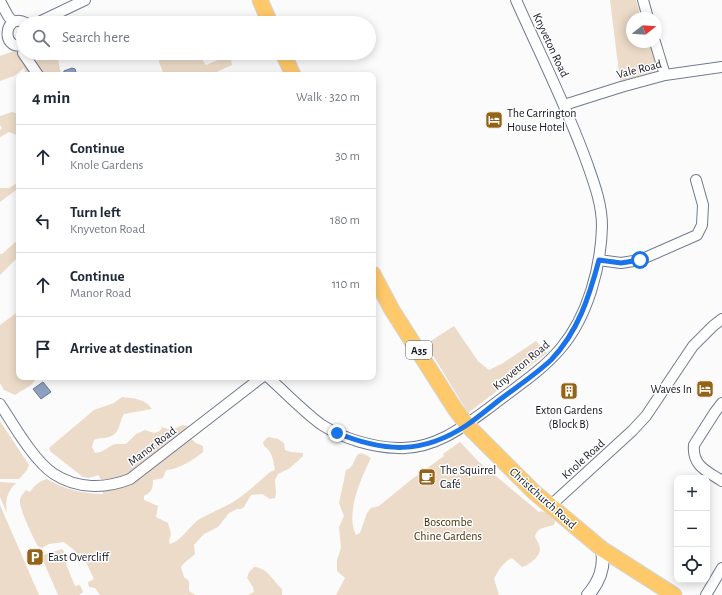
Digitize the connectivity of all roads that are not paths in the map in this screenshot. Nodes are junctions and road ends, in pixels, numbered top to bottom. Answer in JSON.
{"nodes":[{"id":1,"x":85,"y":0,"type":"edge"},
{"id":2,"x":260,"y":0,"type":"edge"},
{"id":3,"x":516,"y":0,"type":"edge"},
{"id":4,"x":643,"y":0,"type":"edge"},
{"id":5,"x":0,"y":1,"type":"edge"},
{"id":6,"x":646,"y":12,"type":"edge"},
{"id":7,"x":52,"y":16,"type":"edge"},
{"id":8,"x":267,"y":16,"type":"edge"},
{"id":9,"x":13,"y":22,"type":"junction"},
{"id":10,"x":16,"y":22,"type":"edge"},
{"id":11,"x":16,"y":46,"type":"edge"},
{"id":12,"x":657,"y":48,"type":"edge"},
{"id":13,"x":29,"y":60,"type":"edge"},
{"id":14,"x":286,"y":60,"type":"edge"},
{"id":15,"x":722,"y":67,"type":"edge"},
{"id":16,"x":36,"y":72,"type":"edge"},
{"id":17,"x":292,"y":72,"type":"edge"},
{"id":18,"x":665,"y":75,"type":"junction"},
{"id":19,"x":564,"y":105,"type":"junction"},
{"id":20,"x":696,"y":180,"type":"dead end"},
{"id":21,"x":599,"y":260,"type":"junction"},
{"id":22,"x":376,"y":280,"type":"edge"},
{"id":23,"x":722,"y":319,"type":"edge"},
{"id":24,"x":258,"y":380,"type":"edge"},
{"id":25,"x":271,"y":380,"type":"edge"},
{"id":26,"x":722,"y":403,"type":"edge"},
{"id":27,"x":0,"y":404,"type":"edge"},
{"id":28,"x":467,"y":425,"type":"junction"},
{"id":29,"x":722,"y":481,"type":"edge"},
{"id":30,"x":550,"y":506,"type":"junction"},
{"id":31,"x":602,"y":549,"type":"junction"},
{"id":32,"x":722,"y":568,"type":"edge"},
{"id":33,"x":588,"y":595,"type":"edge"},
{"id":34,"x":674,"y":595,"type":"edge"},
{"id":35,"x":706,"y":595,"type":"edge"}],
"edges":[{"from":1,"to":7,"type":"street"},
{"from":2,"to":8,"type":"main road"},
{"from":3,"to":19,"type":"street","name":"Knyveton Road"},
{"from":4,"to":6,"type":"street"},
{"from":5,"to":9,"type":"street"},
{"from":9,"to":10,"type":"street"},
{"from":9,"to":11,"type":"street"},
{"from":12,"to":18,"type":"street"},
{"from":13,"to":16,"type":"street"},
{"from":14,"to":17,"type":"main road"},
{"from":15,"to":18,"type":"street","name":"Vale Road"},
{"from":18,"to":19,"type":"street","name":"Vale Road"},
{"from":19,"to":21,"type":"street","name":"Knyveton Road"},
{"from":20,"to":21,"type":"street"},
{"from":21,"to":28,"type":"street","name":"Knyveton Road"},
{"from":22,"to":28,"type":"main road","name":"Christchurch Road","number":"A35"},
{"from":23,"to":30,"type":"street","name":"Knole Road"},
{"from":24,"to":27,"type":"street","name":"Manor Road"},
{"from":25,"to":28,"type":"street"},
{"from":26,"to":29,"type":"street"},
{"from":28,"to":30,"type":"main road","name":"Christchurch Road","number":"A35"},
{"from":30,"to":31,"type":"main road","name":"Christchurch Road","number":"A35"},
{"from":31,"to":33,"type":"street"},
{"from":31,"to":34,"type":"main road","name":"Christchurch Road","number":"A35"},
{"from":32,"to":35,"type":"street"}]}
